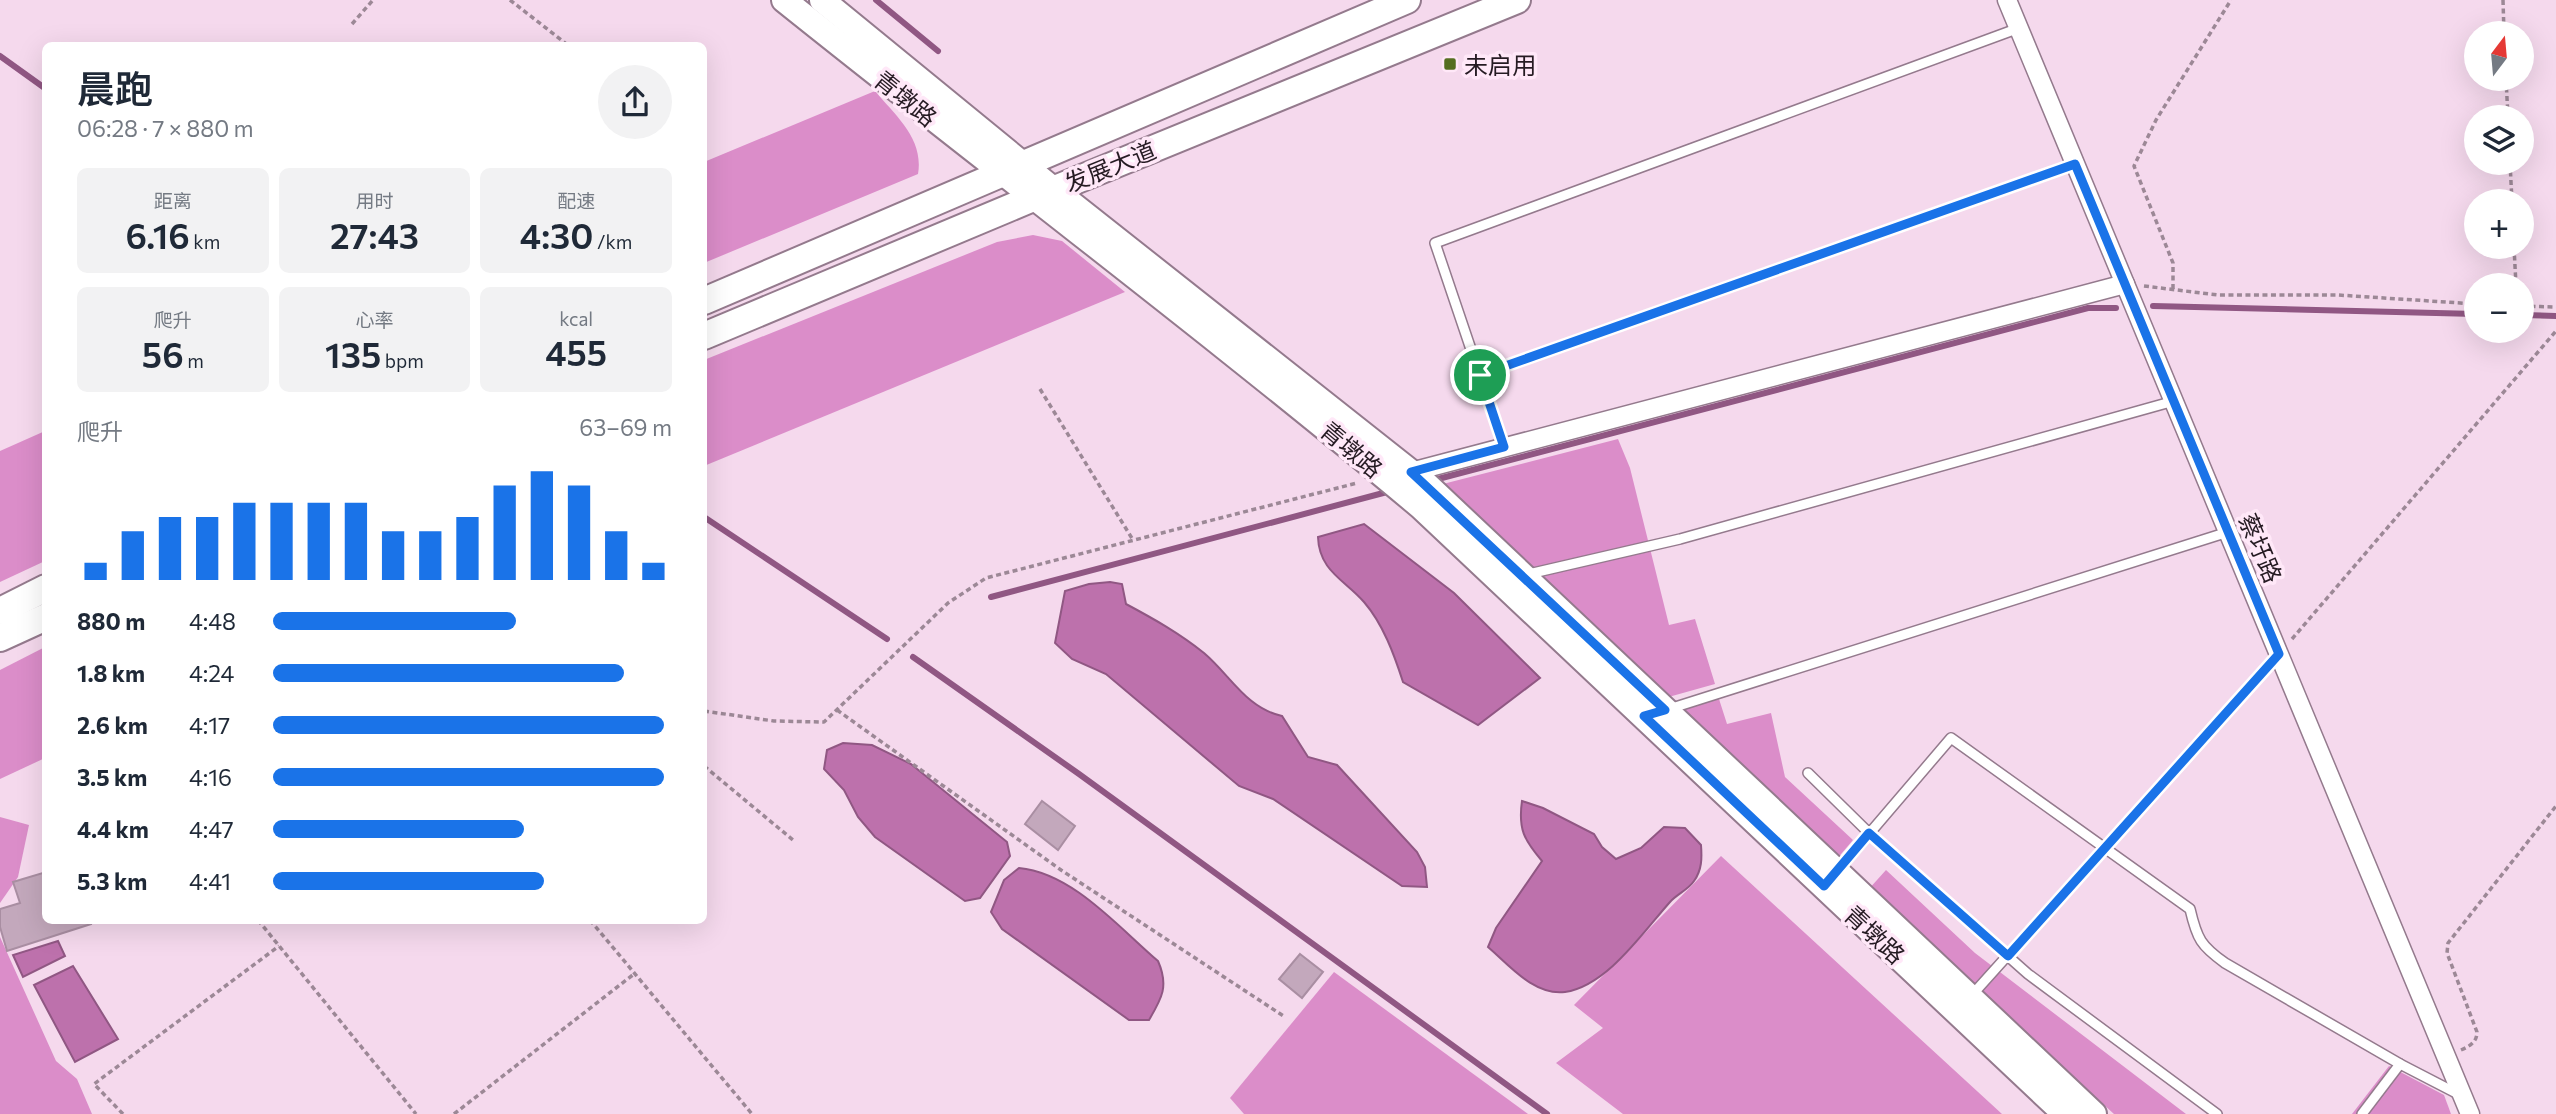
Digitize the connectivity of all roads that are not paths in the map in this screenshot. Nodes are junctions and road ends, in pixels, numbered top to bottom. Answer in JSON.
{"nodes":[{"id":1,"x":784,"y":0,"type":"edge"},
{"id":2,"x":822,"y":0,"type":"edge"},
{"id":3,"x":1407,"y":0,"type":"edge"},
{"id":4,"x":1517,"y":0,"type":"edge"},
{"id":5,"x":2007,"y":0,"type":"edge"},
{"id":6,"x":2019,"y":28,"type":"junction"},
{"id":7,"x":2075,"y":164,"type":"junction"},
{"id":8,"x":1011,"y":169,"type":"junction"},
{"id":9,"x":1043,"y":194,"type":"junction"},
{"id":10,"x":2125,"y":284,"type":"junction"},
{"id":11,"x":707,"y":300,"type":"edge"},
{"id":12,"x":707,"y":335,"type":"edge"},
{"id":13,"x":1480,"y":375,"type":"junction"},
{"id":14,"x":2174,"y":401,"type":"junction"},
{"id":15,"x":1504,"y":447,"type":"junction"},
{"id":16,"x":1411,"y":472,"type":"junction"},
{"id":17,"x":2228,"y":532,"type":"junction"},
{"id":18,"x":1527,"y":578,"type":"junction"},
{"id":19,"x":42,"y":590,"type":"edge"},
{"id":20,"x":0,"y":611,"type":"edge"},
{"id":21,"x":42,"y":619,"type":"edge"},
{"id":22,"x":0,"y":638,"type":"edge"},
{"id":23,"x":2279,"y":654,"type":"junction"},
{"id":24,"x":1654,"y":713,"type":"junction"},
{"id":25,"x":1808,"y":773,"type":"dead end"},
{"id":26,"x":1869,"y":833,"type":"junction"},
{"id":27,"x":2106,"y":848,"type":"junction"},
{"id":28,"x":1830,"y":879,"type":"junction"},
{"id":29,"x":2008,"y":956,"type":"junction"},
{"id":30,"x":1964,"y":1005,"type":"junction"},
{"id":31,"x":2400,"y":1064,"type":"junction"},
{"id":32,"x":2462,"y":1096,"type":"junction"},
{"id":33,"x":2065,"y":1114,"type":"edge"},
{"id":34,"x":2094,"y":1114,"type":"edge"},
{"id":35,"x":2217,"y":1114,"type":"edge"},
{"id":36,"x":2362,"y":1114,"type":"edge"},
{"id":37,"x":2470,"y":1114,"type":"edge"}],
"edges":[{"from":1,"to":8,"type":"main road","name":"青墩路"},
{"from":2,"to":8,"type":"main road","name":"青墩路"},
{"from":3,"to":8,"type":"main road","name":"发展大道"},
{"from":4,"to":9,"type":"main road","name":"发展大道"},
{"from":5,"to":6,"type":"street","name":"蔡圩路"},
{"from":6,"to":7,"type":"street","name":"蔡圩路"},
{"from":6,"to":13,"type":"lane"},
{"from":7,"to":10,"type":"street","name":"蔡圩路"},
{"from":7,"to":13,"type":"lane"},
{"from":8,"to":9,"type":"main road","name":"青墩路"},
{"from":8,"to":11,"type":"main road","name":"发展大道"},
{"from":9,"to":12,"type":"main road","name":"发展大道"},
{"from":9,"to":16,"type":"main road","name":"青墩路"},
{"from":9,"to":24,"type":"main road","name":"青墩路"},
{"from":10,"to":14,"type":"street","name":"蔡圩路"},
{"from":10,"to":15,"type":"street"},
{"from":13,"to":15,"type":"lane"},
{"from":14,"to":17,"type":"street","name":"蔡圩路"},
{"from":14,"to":18,"type":"lane"},
{"from":15,"to":16,"type":"street"},
{"from":16,"to":18,"type":"main road","name":"青墩路"},
{"from":17,"to":23,"type":"street","name":"蔡圩路"},
{"from":17,"to":24,"type":"lane"},
{"from":18,"to":24,"type":"main road","name":"青墩路"},
{"from":19,"to":20,"type":"main road"},
{"from":21,"to":22,"type":"main road"},
{"from":23,"to":27,"type":"lane"},
{"from":23,"to":32,"type":"street","name":"蔡圩路"},
{"from":24,"to":28,"type":"main road","name":"青墩路"},
{"from":25,"to":26,"type":"lane"},
{"from":26,"to":27,"type":"lane"},
{"from":26,"to":28,"type":"lane"},
{"from":26,"to":29,"type":"lane"},
{"from":27,"to":29,"type":"lane"},
{"from":27,"to":31,"type":"lane"},
{"from":28,"to":30,"type":"main road","name":"青墩路"},
{"from":29,"to":30,"type":"lane"},
{"from":29,"to":35,"type":"lane"},
{"from":30,"to":33,"type":"main road","name":"青墩路"},
{"from":30,"to":34,"type":"main road","name":"青墩路"},
{"from":31,"to":32,"type":"lane"},
{"from":31,"to":36,"type":"lane"},
{"from":32,"to":37,"type":"street","name":"蔡圩路"}]}
